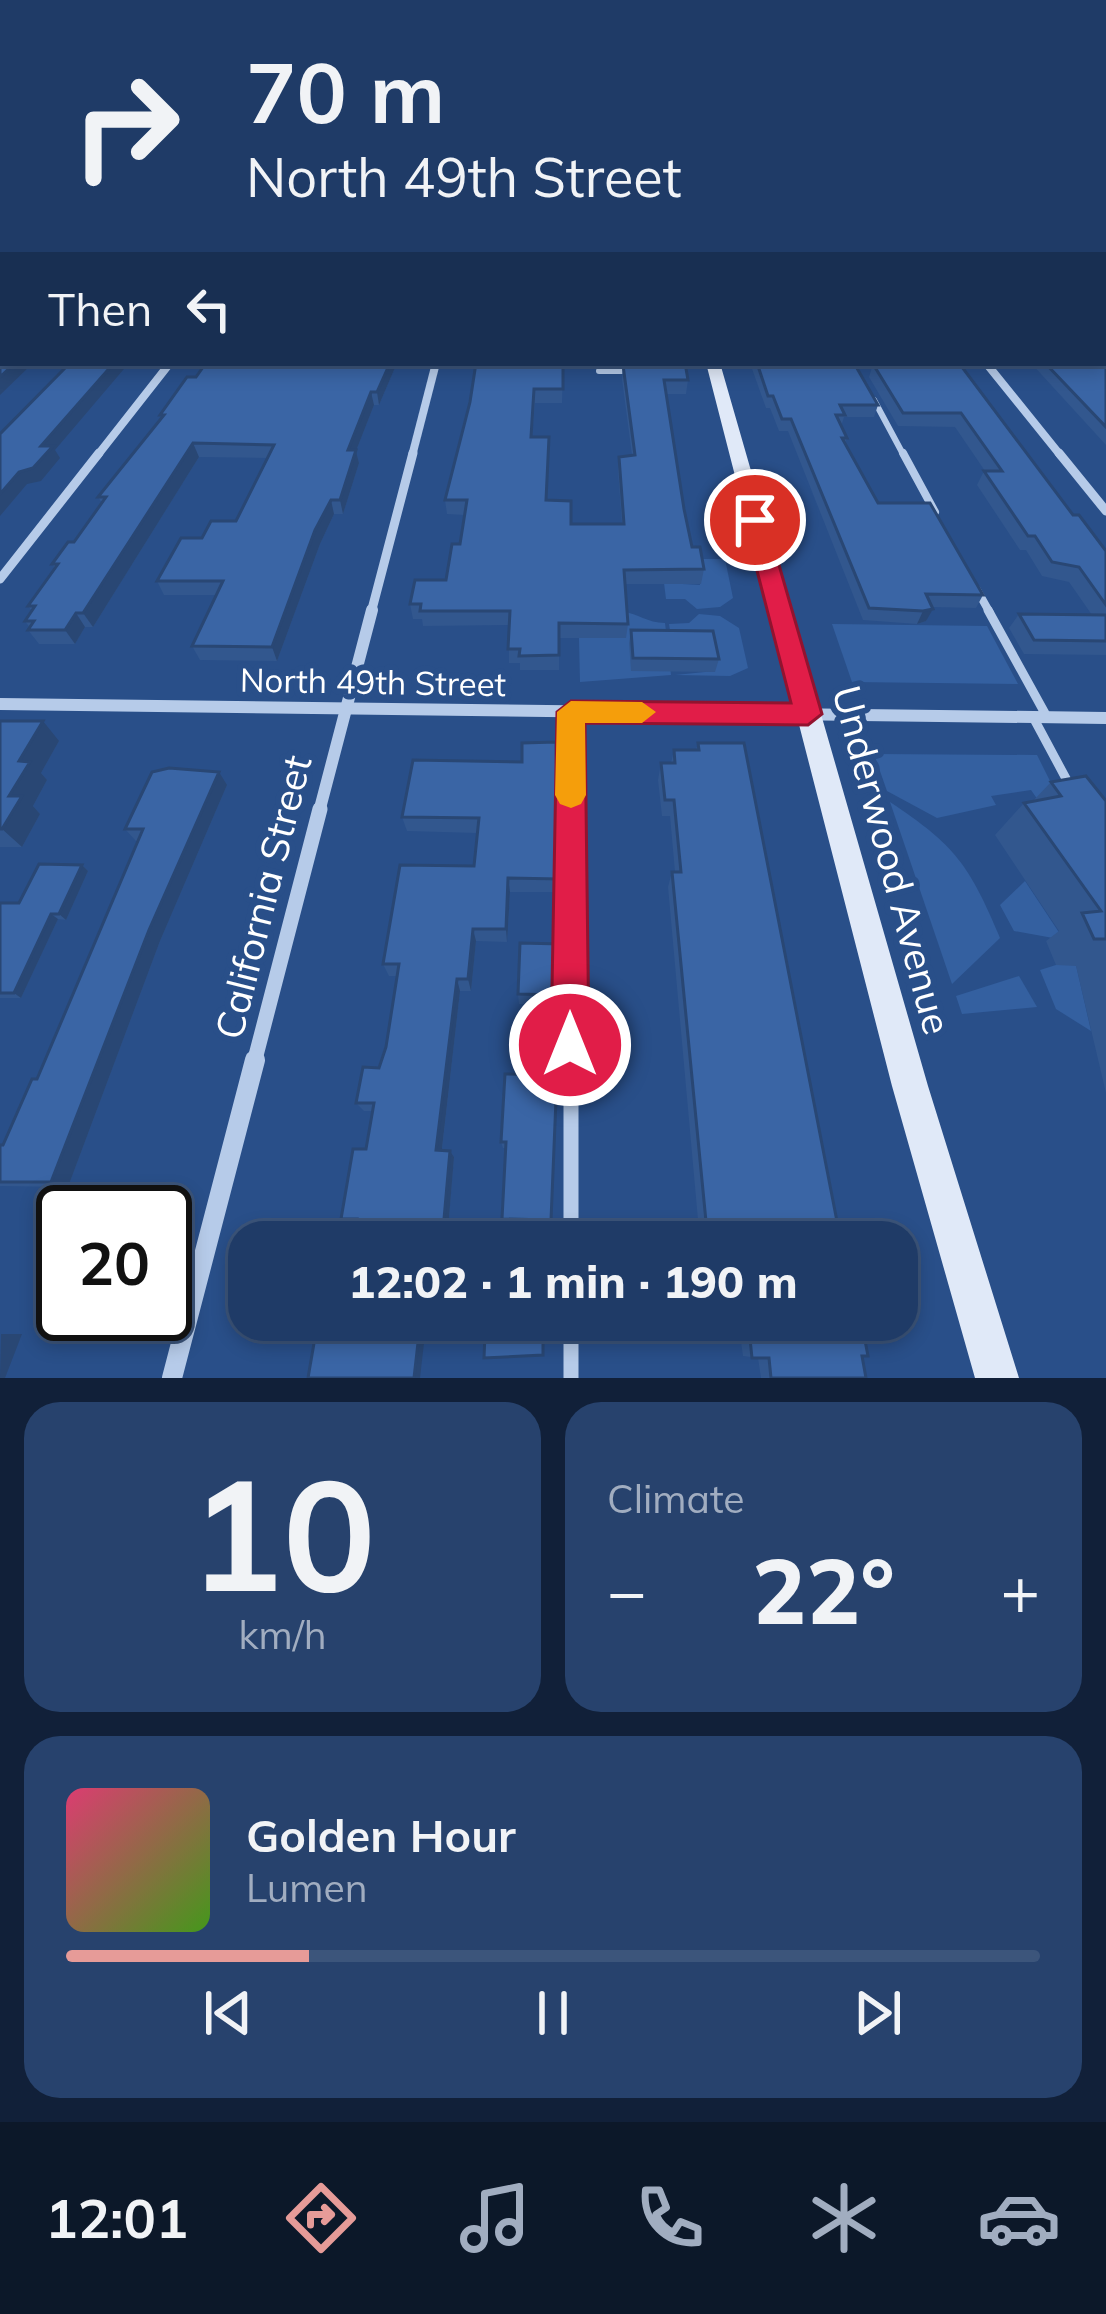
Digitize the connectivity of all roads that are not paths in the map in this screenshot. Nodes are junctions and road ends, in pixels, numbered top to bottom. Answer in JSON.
{"nodes":[{"id":1,"x":168,"y":366,"type":"edge"},
{"id":2,"x":435,"y":366,"type":"edge"},
{"id":3,"x":713,"y":366,"type":"edge"},
{"id":4,"x":988,"y":366,"type":"edge"},
{"id":5,"x":599,"y":371,"type":"dead end"},
{"id":6,"x":638,"y":371,"type":"edge"},
{"id":7,"x":870,"y":394,"type":"edge"},
{"id":8,"x":1106,"y":511,"type":"edge"},
{"id":9,"x":946,"y":533,"type":"edge"},
{"id":10,"x":968,"y":572,"type":"edge"},
{"id":11,"x":0,"y":579,"type":"edge"},
{"id":12,"x":0,"y":704,"type":"edge"},
{"id":13,"x":345,"y":709,"type":"junction"},
{"id":14,"x":571,"y":712,"type":"junction"},
{"id":15,"x":808,"y":714,"type":"junction"},
{"id":16,"x":1040,"y":717,"type":"junction"},
{"id":17,"x":1106,"y":718,"type":"edge"},
{"id":18,"x":1077,"y":797,"type":"edge"},
{"id":19,"x":571,"y":1221,"type":"edge"},
{"id":20,"x":571,"y":1341,"type":"edge"},
{"id":21,"x":172,"y":1378,"type":"edge"},
{"id":22,"x":571,"y":1378,"type":"edge"},
{"id":23,"x":998,"y":1378,"type":"edge"}],
"edges":[{"from":1,"to":11,"type":"street"},
{"from":2,"to":13,"type":"street","name":"California Street"},
{"from":3,"to":15,"type":"main road","name":"Underwood Avenue"},
{"from":4,"to":8,"type":"street"},
{"from":5,"to":6,"type":"lane"},
{"from":7,"to":9,"type":"lane"},
{"from":10,"to":16,"type":"lane"},
{"from":12,"to":13,"type":"street","name":"North 49th Street"},
{"from":13,"to":14,"type":"street","name":"North 49th Street"},
{"from":13,"to":21,"type":"street","name":"California Street"},
{"from":14,"to":15,"type":"street","name":"North 49th Street"},
{"from":14,"to":19,"type":"lane"},
{"from":15,"to":16,"type":"street","name":"North 49th Street"},
{"from":15,"to":23,"type":"main road","name":"Underwood Avenue"},
{"from":16,"to":17,"type":"street","name":"North 49th Street"},
{"from":16,"to":18,"type":"lane"},
{"from":20,"to":22,"type":"lane"}]}
